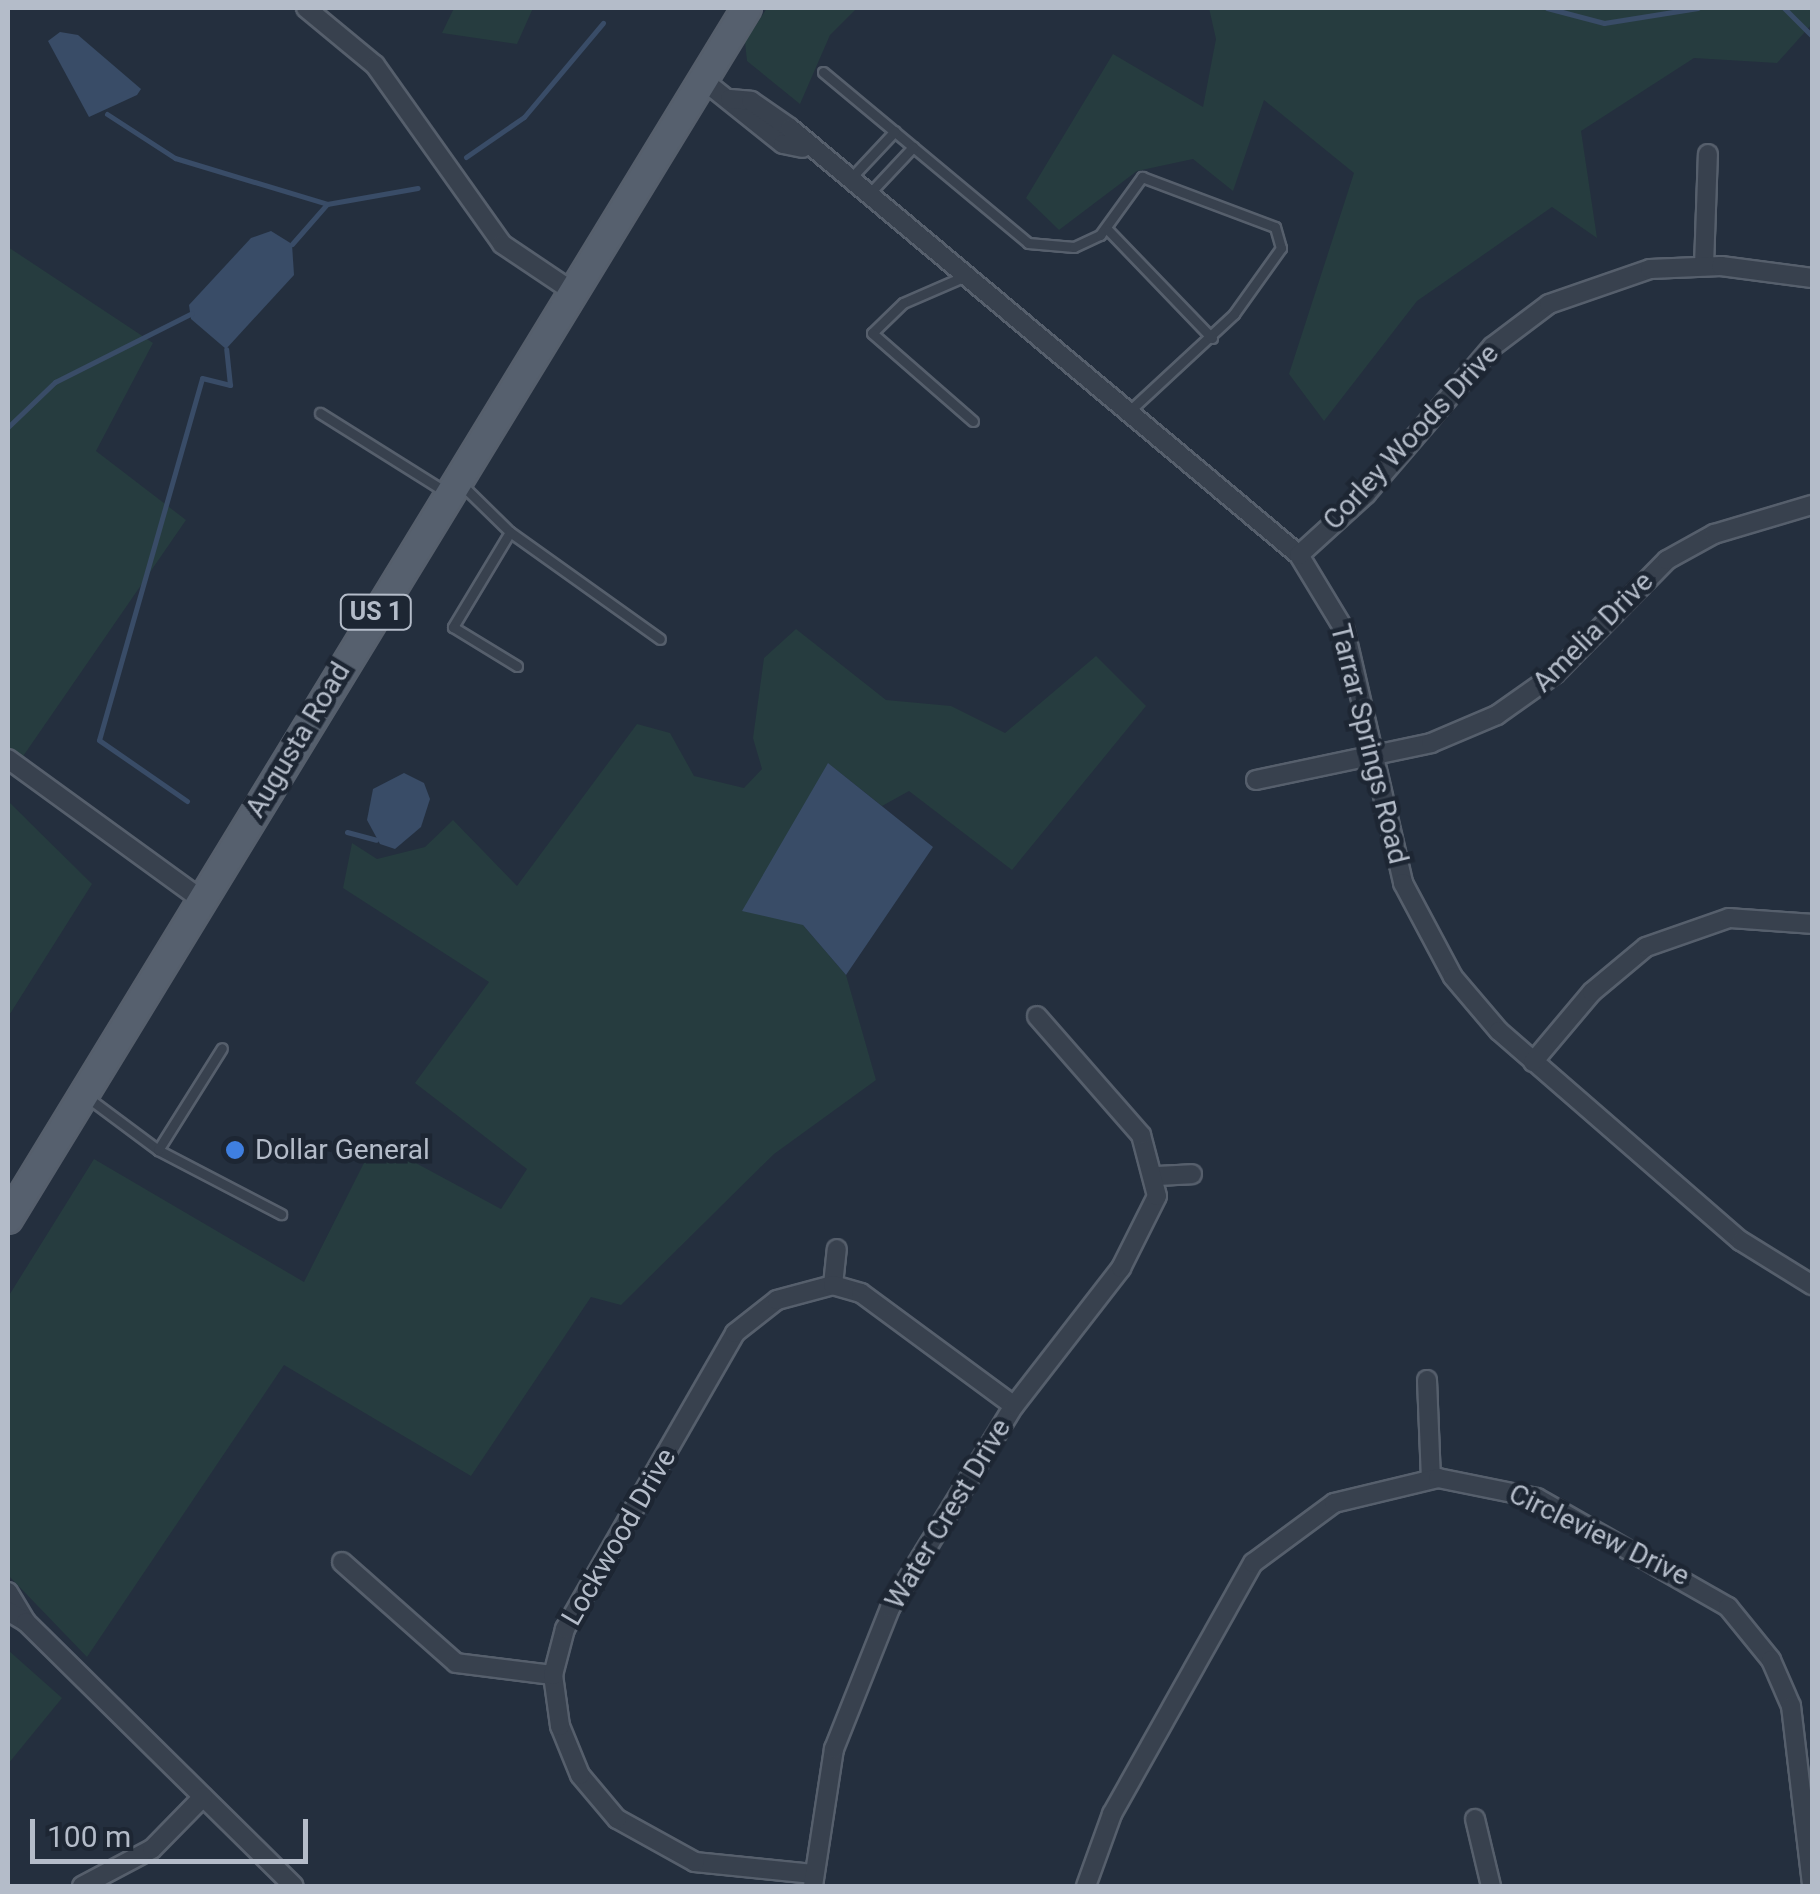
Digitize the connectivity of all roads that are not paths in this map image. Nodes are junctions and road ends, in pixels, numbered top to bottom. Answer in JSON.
{"nodes":[{"id":1,"x":306,"y":8,"type":"edge"},
{"id":2,"x":747,"y":8,"type":"edge"},
{"id":3,"x":824,"y":72,"type":"dead end"},
{"id":4,"x":703,"y":80,"type":"junction"},
{"id":5,"x":895,"y":131,"type":"junction"},
{"id":6,"x":912,"y":148,"type":"junction"},
{"id":7,"x":1708,"y":154,"type":"dead end"},
{"id":8,"x":848,"y":181,"type":"junction"},
{"id":9,"x":866,"y":198,"type":"junction"},
{"id":10,"x":1108,"y":230,"type":"junction"},
{"id":11,"x":1704,"y":266,"type":"junction"},
{"id":12,"x":963,"y":277,"type":"junction"},
{"id":13,"x":1812,"y":278,"type":"edge"},
{"id":14,"x":572,"y":291,"type":"junction"},
{"id":15,"x":1212,"y":338,"type":"junction"},
{"id":16,"x":1128,"y":412,"type":"junction"},
{"id":17,"x":320,"y":413,"type":"dead end"},
{"id":18,"x":973,"y":421,"type":"dead end"},
{"id":19,"x":453,"y":486,"type":"junction"},
{"id":20,"x":1812,"y":505,"type":"edge"},
{"id":21,"x":510,"y":532,"type":"junction"},
{"id":22,"x":1298,"y":556,"type":"junction"},
{"id":23,"x":660,"y":639,"type":"dead end"},
{"id":24,"x":517,"y":666,"type":"dead end"},
{"id":25,"x":1372,"y":756,"type":"junction"},
{"id":26,"x":8,"y":759,"type":"edge"},
{"id":27,"x":1256,"y":780,"type":"dead end"},
{"id":28,"x":201,"y":899,"type":"junction"},
{"id":29,"x":1812,"y":921,"type":"edge"},
{"id":30,"x":1037,"y":1016,"type":"dead end"},
{"id":31,"x":222,"y":1048,"type":"dead end"},
{"id":32,"x":1533,"y":1062,"type":"junction"},
{"id":33,"x":83,"y":1094,"type":"junction"},
{"id":34,"x":158,"y":1150,"type":"junction"},
{"id":35,"x":1192,"y":1174,"type":"dead end"},
{"id":36,"x":1157,"y":1176,"type":"junction"},
{"id":37,"x":281,"y":1214,"type":"dead end"},
{"id":38,"x":8,"y":1219,"type":"edge"},
{"id":39,"x":836,"y":1249,"type":"dead end"},
{"id":40,"x":833,"y":1285,"type":"junction"},
{"id":41,"x":1812,"y":1285,"type":"edge"},
{"id":42,"x":1427,"y":1380,"type":"dead end"},
{"id":43,"x":1014,"y":1406,"type":"junction"},
{"id":44,"x":1430,"y":1478,"type":"junction"},
{"id":45,"x":342,"y":1562,"type":"dead end"},
{"id":46,"x":8,"y":1592,"type":"edge"},
{"id":47,"x":8,"y":1611,"type":"edge"},
{"id":48,"x":26,"y":1622,"type":"junction"},
{"id":49,"x":553,"y":1676,"type":"junction"},
{"id":50,"x":204,"y":1797,"type":"junction"},
{"id":51,"x":1475,"y":1819,"type":"dead end"},
{"id":52,"x":813,"y":1880,"type":"edge"},
{"id":53,"x":1812,"y":1884,"type":"edge"},
{"id":54,"x":82,"y":1886,"type":"edge"},
{"id":55,"x":294,"y":1886,"type":"edge"},
{"id":56,"x":1086,"y":1886,"type":"edge"},
{"id":57,"x":1491,"y":1886,"type":"edge"}],
"edges":[{"from":1,"to":14,"type":"street"},
{"from":2,"to":4,"type":"main road","name":"Augusta Road","number":"US 1"},
{"from":3,"to":5,"type":"lane"},
{"from":4,"to":8,"type":"street","name":"Tarrar Springs Road"},
{"from":4,"to":14,"type":"main road","name":"Augusta Road","number":"US 1"},
{"from":5,"to":6,"type":"lane"},
{"from":5,"to":8,"type":"lane"},
{"from":6,"to":9,"type":"lane"},
{"from":6,"to":10,"type":"lane"},
{"from":7,"to":11,"type":"street"},
{"from":8,"to":9,"type":"street","name":"Tarrar Springs Road"},
{"from":9,"to":12,"type":"street","name":"Tarrar Springs Road"},
{"from":10,"to":15,"type":"lane"},
{"from":10,"to":15,"type":"lane"},
{"from":11,"to":13,"type":"street","name":"Corley Woods Drive"},
{"from":11,"to":22,"type":"street","name":"Corley Woods Drive"},
{"from":12,"to":16,"type":"street","name":"Tarrar Springs Road"},
{"from":12,"to":18,"type":"lane"},
{"from":14,"to":19,"type":"main road","name":"Augusta Road","number":"US 1"},
{"from":15,"to":16,"type":"lane"},
{"from":16,"to":22,"type":"street","name":"Tarrar Springs Road"},
{"from":17,"to":19,"type":"lane"},
{"from":19,"to":21,"type":"lane"},
{"from":19,"to":28,"type":"main road","name":"Augusta Road","number":"US 1"},
{"from":20,"to":25,"type":"street","name":"Amelia Drive"},
{"from":21,"to":23,"type":"lane"},
{"from":21,"to":24,"type":"lane"},
{"from":22,"to":25,"type":"street","name":"Tarrar Springs Road"},
{"from":25,"to":27,"type":"street","name":"Amelia Drive"},
{"from":25,"to":32,"type":"street","name":"Tarrar Springs Road"},
{"from":26,"to":28,"type":"street"},
{"from":28,"to":33,"type":"main road","name":"Augusta Road","number":"US 1"},
{"from":29,"to":32,"type":"street"},
{"from":30,"to":36,"type":"street"},
{"from":31,"to":34,"type":"lane"},
{"from":32,"to":41,"type":"street","name":"Tarrar Springs Road"},
{"from":33,"to":34,"type":"lane"},
{"from":33,"to":38,"type":"main road","name":"Augusta Road","number":"US 1"},
{"from":34,"to":37,"type":"lane"},
{"from":35,"to":36,"type":"street"},
{"from":36,"to":43,"type":"street","name":"Water Crest Drive"},
{"from":39,"to":40,"type":"street"},
{"from":40,"to":43,"type":"street"},
{"from":40,"to":49,"type":"street","name":"Lockwood Drive"},
{"from":42,"to":44,"type":"street"},
{"from":43,"to":52,"type":"street","name":"Water Crest Drive"},
{"from":44,"to":53,"type":"street","name":"Circleview Drive"},
{"from":44,"to":56,"type":"street","name":"Circleview Drive"},
{"from":45,"to":49,"type":"street"},
{"from":46,"to":48,"type":"street"},
{"from":47,"to":48,"type":"street"},
{"from":48,"to":50,"type":"street"},
{"from":49,"to":52,"type":"street"},
{"from":50,"to":54,"type":"street"},
{"from":50,"to":55,"type":"street"},
{"from":51,"to":57,"type":"street"}]}
